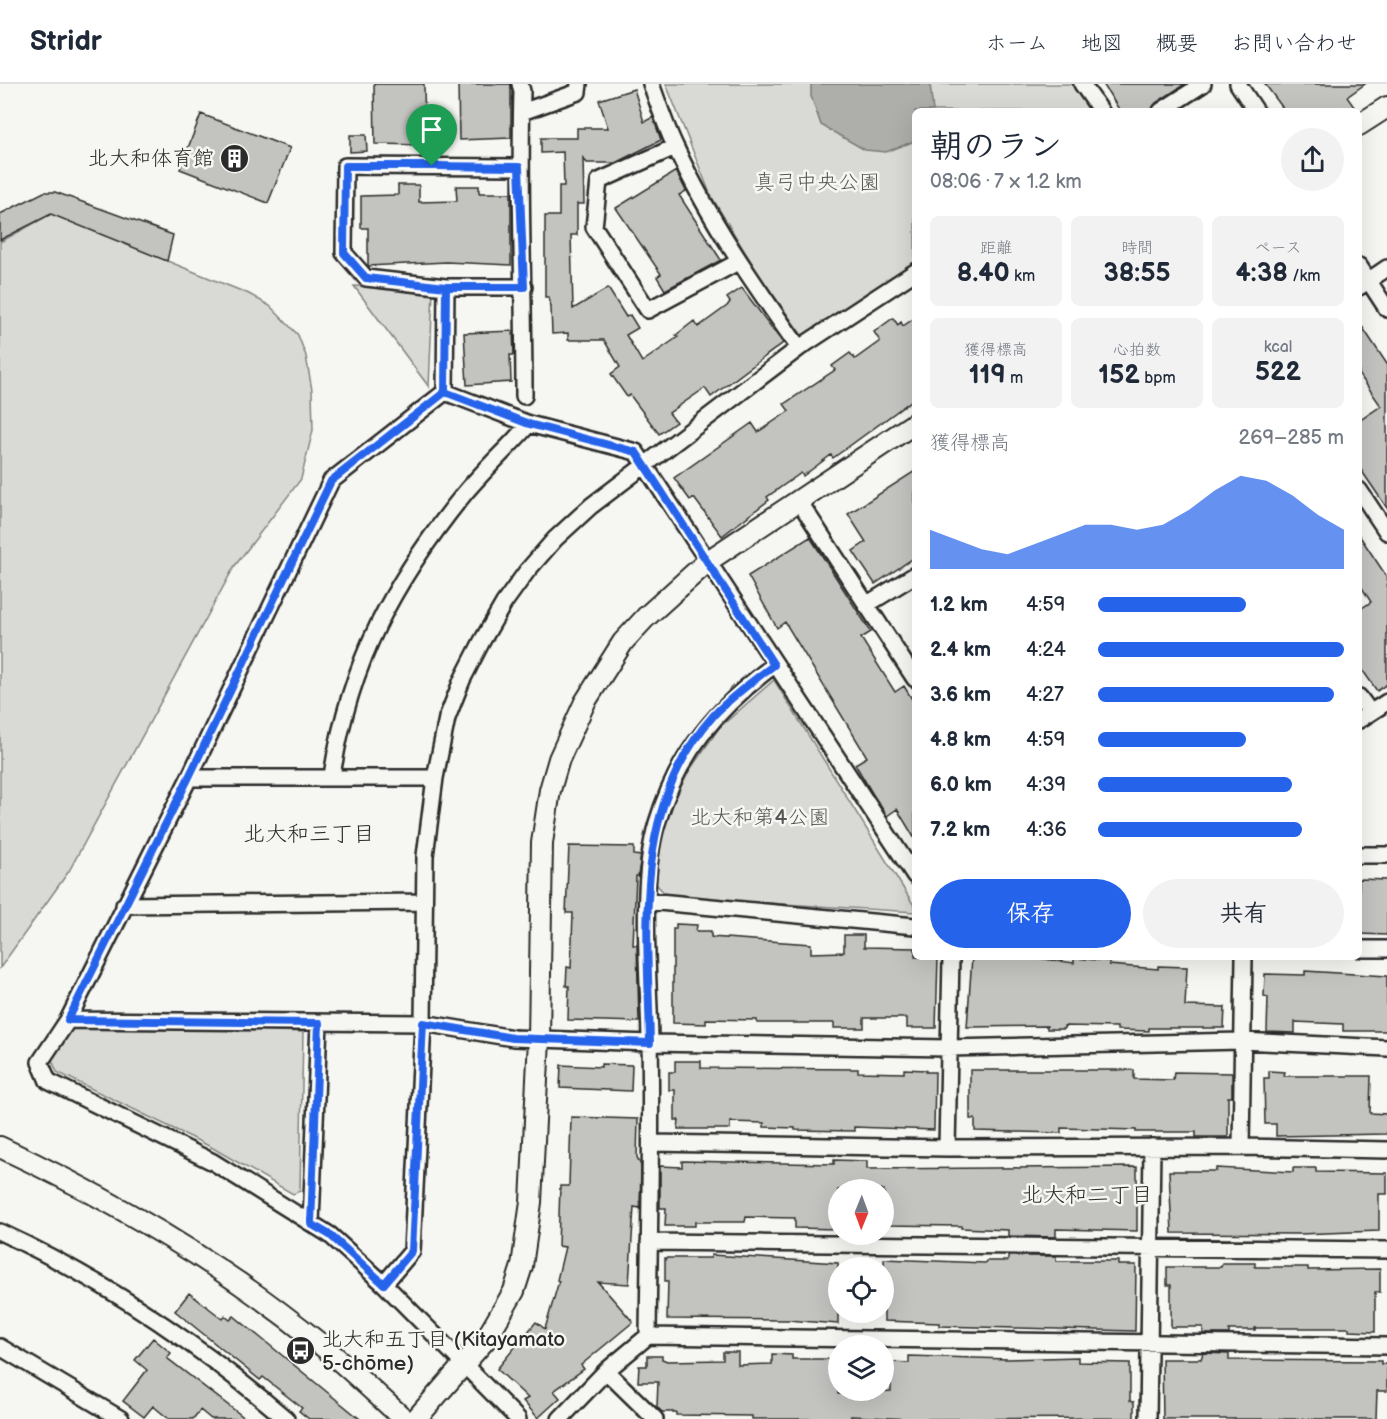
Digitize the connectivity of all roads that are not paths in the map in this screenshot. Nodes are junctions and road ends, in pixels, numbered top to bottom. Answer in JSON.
{"nodes":[{"id":1,"x":520,"y":84,"type":"edge"},
{"id":2,"x":579,"y":84,"type":"edge"},
{"id":3,"x":651,"y":84,"type":"edge"},
{"id":4,"x":1082,"y":84,"type":"edge"},
{"id":5,"x":1203,"y":84,"type":"edge"},
{"id":6,"x":1238,"y":84,"type":"edge"},
{"id":7,"x":1387,"y":107,"type":"edge"},
{"id":8,"x":1099,"y":108,"type":"edge"},
{"id":9,"x":1166,"y":108,"type":"edge"},
{"id":10,"x":1254,"y":108,"type":"edge"},
{"id":11,"x":522,"y":112,"type":"junction"},
{"id":12,"x":1362,"y":123,"type":"edge"},
{"id":13,"x":675,"y":147,"type":"junction"},
{"id":14,"x":519,"y":167,"type":"junction"},
{"id":15,"x":738,"y":262,"type":"junction"},
{"id":16,"x":1387,"y":268,"type":"edge"},
{"id":17,"x":912,"y":274,"type":"edge"},
{"id":18,"x":1364,"y":284,"type":"edge"},
{"id":19,"x":446,"y":287,"type":"junction"},
{"id":20,"x":524,"y":287,"type":"junction"},
{"id":21,"x":1387,"y":309,"type":"edge"},
{"id":22,"x":799,"y":348,"type":"junction"},
{"id":23,"x":445,"y":392,"type":"junction"},
{"id":24,"x":524,"y":396,"type":"dead end"},
{"id":25,"x":529,"y":424,"type":"junction"},
{"id":26,"x":912,"y":425,"type":"edge"},
{"id":27,"x":646,"y":465,"type":"junction"},
{"id":28,"x":1362,"y":494,"type":"edge"},
{"id":29,"x":799,"y":501,"type":"junction"},
{"id":30,"x":1387,"y":532,"type":"edge"},
{"id":31,"x":708,"y":561,"type":"junction"},
{"id":32,"x":912,"y":577,"type":"edge"},
{"id":33,"x":866,"y":604,"type":"junction"},
{"id":34,"x":774,"y":665,"type":"junction"},
{"id":35,"x":912,"y":674,"type":"edge"},
{"id":36,"x":1387,"y":702,"type":"edge"},
{"id":37,"x":1364,"y":716,"type":"edge"},
{"id":38,"x":332,"y":776,"type":"junction"},
{"id":39,"x":189,"y":777,"type":"junction"},
{"id":40,"x":435,"y":778,"type":"junction"},
{"id":41,"x":1362,"y":855,"type":"edge"},
{"id":42,"x":1387,"y":855,"type":"edge"},
{"id":43,"x":912,"y":872,"type":"edge"},
{"id":44,"x":648,"y":901,"type":"junction"},
{"id":45,"x":424,"y":903,"type":"junction"},
{"id":46,"x":124,"y":905,"type":"junction"},
{"id":47,"x":912,"y":926,"type":"edge"},
{"id":48,"x":1362,"y":949,"type":"edge"},
{"id":49,"x":1387,"y":949,"type":"edge"},
{"id":50,"x":951,"y":960,"type":"edge"},
{"id":51,"x":1244,"y":960,"type":"edge"},
{"id":52,"x":68,"y":1020,"type":"junction"},
{"id":53,"x":319,"y":1023,"type":"junction"},
{"id":54,"x":423,"y":1023,"type":"junction"},
{"id":55,"x":539,"y":1039,"type":"junction"},
{"id":56,"x":1241,"y":1041,"type":"junction"},
{"id":57,"x":650,"y":1043,"type":"junction"},
{"id":58,"x":949,"y":1048,"type":"junction"},
{"id":59,"x":1387,"y":1048,"type":"edge"},
{"id":60,"x":651,"y":1143,"type":"junction"},
{"id":61,"x":0,"y":1147,"type":"edge"},
{"id":62,"x":1152,"y":1147,"type":"junction"},
{"id":63,"x":1241,"y":1147,"type":"junction"},
{"id":64,"x":947,"y":1148,"type":"junction"},
{"id":65,"x":1387,"y":1150,"type":"edge"},
{"id":66,"x":311,"y":1224,"type":"junction"},
{"id":67,"x":0,"y":1232,"type":"edge"},
{"id":68,"x":649,"y":1242,"type":"junction"},
{"id":69,"x":1151,"y":1246,"type":"junction"},
{"id":70,"x":1387,"y":1250,"type":"edge"},
{"id":71,"x":384,"y":1284,"type":"junction"},
{"id":72,"x":648,"y":1336,"type":"junction"},
{"id":73,"x":1149,"y":1344,"type":"junction"},
{"id":74,"x":1387,"y":1346,"type":"edge"},
{"id":75,"x":0,"y":1347,"type":"edge"},
{"id":76,"x":466,"y":1365,"type":"junction"},
{"id":77,"x":606,"y":1371,"type":"junction"},
{"id":78,"x":121,"y":1419,"type":"edge"},
{"id":79,"x":286,"y":1419,"type":"edge"},
{"id":80,"x":404,"y":1419,"type":"edge"},
{"id":81,"x":416,"y":1419,"type":"edge"},
{"id":82,"x":518,"y":1419,"type":"edge"},
{"id":83,"x":560,"y":1419,"type":"edge"},
{"id":84,"x":655,"y":1419,"type":"edge"},
{"id":85,"x":1148,"y":1419,"type":"edge"}],
"edges":[{"from":1,"to":11,"type":"street"},
{"from":2,"to":11,"type":"street"},
{"from":3,"to":13,"type":"street"},
{"from":4,"to":8,"type":"street"},
{"from":5,"to":9,"type":"street"},
{"from":6,"to":10,"type":"street"},
{"from":7,"to":12,"type":"street"},
{"from":11,"to":14,"type":"street"},
{"from":13,"to":15,"type":"street"},
{"from":13,"to":15,"type":"street"},
{"from":14,"to":19,"type":"street"},
{"from":14,"to":20,"type":"street"},
{"from":15,"to":22,"type":"street"},
{"from":16,"to":18,"type":"street"},
{"from":17,"to":22,"type":"street"},
{"from":18,"to":21,"type":"street"},
{"from":19,"to":20,"type":"street"},
{"from":19,"to":23,"type":"street"},
{"from":20,"to":24,"type":"street"},
{"from":22,"to":27,"type":"street"},
{"from":23,"to":25,"type":"street"},
{"from":23,"to":39,"type":"street"},
{"from":25,"to":27,"type":"street"},
{"from":25,"to":38,"type":"street"},
{"from":26,"to":29,"type":"street"},
{"from":27,"to":31,"type":"street"},
{"from":27,"to":40,"type":"street"},
{"from":28,"to":30,"type":"street"},
{"from":29,"to":31,"type":"street"},
{"from":29,"to":33,"type":"street"},
{"from":31,"to":34,"type":"street"},
{"from":31,"to":55,"type":"street"},
{"from":32,"to":33,"type":"street"},
{"from":33,"to":35,"type":"street"},
{"from":34,"to":43,"type":"street"},
{"from":34,"to":44,"type":"street"},
{"from":36,"to":37,"type":"street"},
{"from":38,"to":39,"type":"street"},
{"from":38,"to":40,"type":"street"},
{"from":39,"to":46,"type":"street"},
{"from":40,"to":45,"type":"street"},
{"from":41,"to":42,"type":"street"},
{"from":44,"to":47,"type":"street"},
{"from":44,"to":57,"type":"street"},
{"from":45,"to":46,"type":"street"},
{"from":45,"to":54,"type":"street"},
{"from":46,"to":52,"type":"street"},
{"from":48,"to":49,"type":"street"},
{"from":50,"to":58,"type":"street"},
{"from":51,"to":56,"type":"street"},
{"from":52,"to":53,"type":"street"},
{"from":52,"to":66,"type":"street"},
{"from":53,"to":54,"type":"street"},
{"from":53,"to":66,"type":"street"},
{"from":54,"to":55,"type":"street"},
{"from":54,"to":71,"type":"street"},
{"from":55,"to":57,"type":"street"},
{"from":55,"to":76,"type":"street"},
{"from":56,"to":58,"type":"street"},
{"from":56,"to":59,"type":"street"},
{"from":56,"to":63,"type":"street"},
{"from":57,"to":58,"type":"street"},
{"from":57,"to":60,"type":"street"},
{"from":58,"to":64,"type":"street"},
{"from":60,"to":64,"type":"street"},
{"from":60,"to":68,"type":"street"},
{"from":61,"to":80,"type":"street"},
{"from":62,"to":63,"type":"street"},
{"from":62,"to":64,"type":"street"},
{"from":62,"to":69,"type":"street"},
{"from":63,"to":65,"type":"street"},
{"from":66,"to":71,"type":"street"},
{"from":67,"to":79,"type":"street"},
{"from":68,"to":69,"type":"street"},
{"from":68,"to":72,"type":"street"},
{"from":69,"to":70,"type":"street"},
{"from":69,"to":73,"type":"street"},
{"from":71,"to":76,"type":"street"},
{"from":72,"to":73,"type":"street"},
{"from":72,"to":77,"type":"street"},
{"from":73,"to":74,"type":"street"},
{"from":73,"to":85,"type":"street"},
{"from":75,"to":78,"type":"street"},
{"from":76,"to":81,"type":"street"},
{"from":76,"to":82,"type":"street"},
{"from":77,"to":83,"type":"street"},
{"from":77,"to":84,"type":"street"}]}
